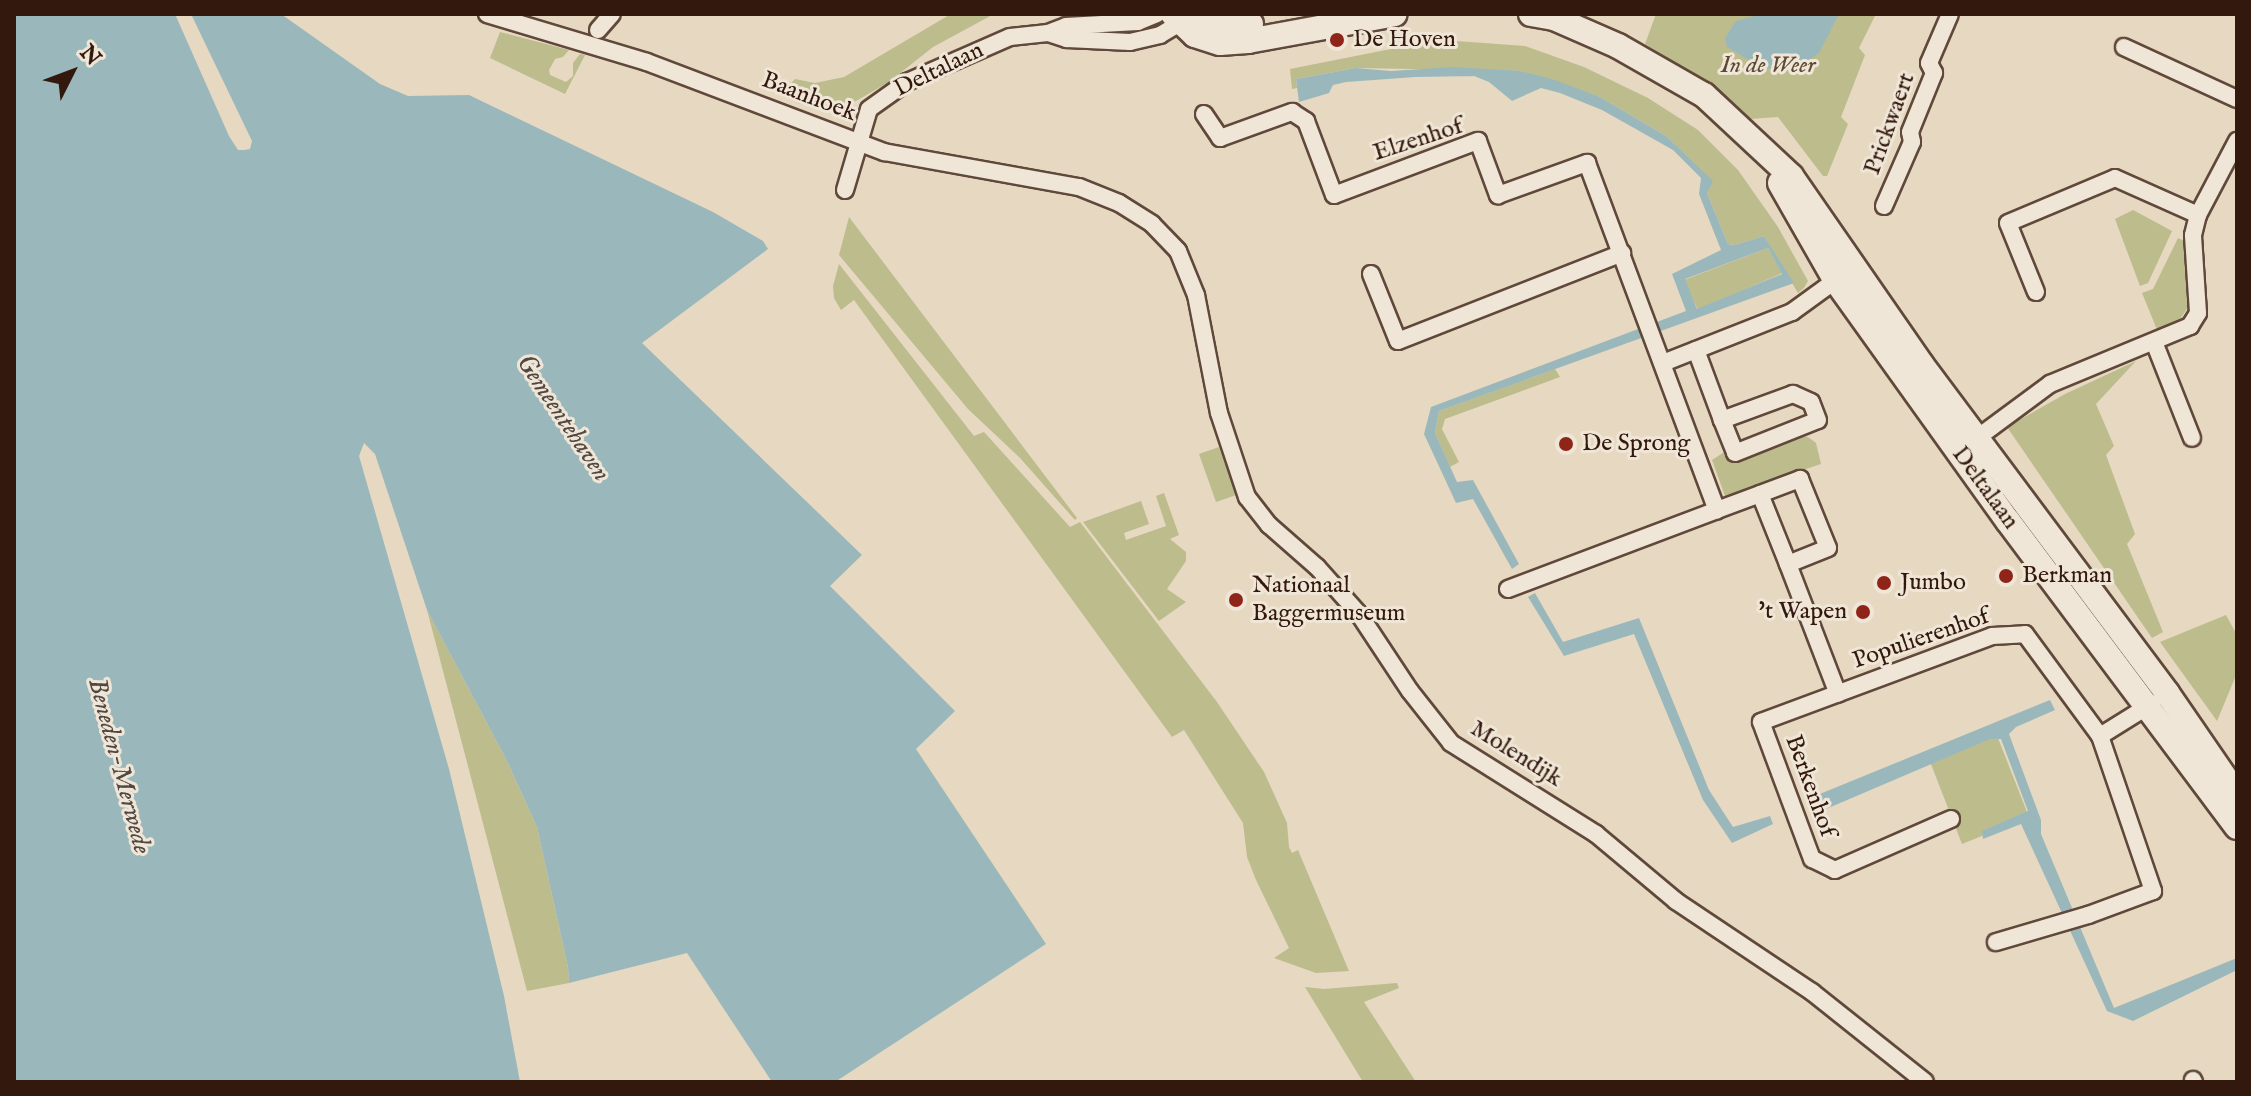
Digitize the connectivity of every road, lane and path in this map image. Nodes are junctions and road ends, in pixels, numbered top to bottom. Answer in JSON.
{"nodes":[{"id":1,"x":487,"y":14,"type":"edge"},
{"id":2,"x":612,"y":14,"type":"edge"},
{"id":3,"x":1157,"y":14,"type":"edge"},
{"id":4,"x":1329,"y":14,"type":"edge"},
{"id":5,"x":1395,"y":14,"type":"edge"},
{"id":6,"x":1531,"y":14,"type":"edge"},
{"id":7,"x":1950,"y":14,"type":"edge"},
{"id":8,"x":1184,"y":16,"type":"edge"},
{"id":9,"x":598,"y":30,"type":"dead end"},
{"id":10,"x":1048,"y":33,"type":"junction"},
{"id":11,"x":2124,"y":47,"type":"dead end"},
{"id":12,"x":2237,"y":99,"type":"edge"},
{"id":13,"x":1204,"y":114,"type":"dead end"},
{"id":14,"x":1753,"y":136,"type":"junction"},
{"id":15,"x":2237,"y":141,"type":"edge"},
{"id":16,"x":859,"y":142,"type":"junction"},
{"id":17,"x":845,"y":190,"type":"dead end"},
{"id":18,"x":1119,"y":203,"type":"joint"},
{"id":19,"x":1884,"y":206,"type":"dead end"},
{"id":20,"x":2198,"y":215,"type":"junction"},
{"id":21,"x":1622,"y":253,"type":"junction"},
{"id":22,"x":1855,"y":265,"type":"junction"},
{"id":23,"x":1371,"y":274,"type":"dead end"},
{"id":24,"x":1836,"y":281,"type":"junction"},
{"id":25,"x":2036,"y":292,"type":"dead end"},
{"id":26,"x":2154,"y":342,"type":"junction"},
{"id":27,"x":1696,"y":350,"type":"junction"},
{"id":28,"x":1663,"y":363,"type":"junction"},
{"id":29,"x":1722,"y":420,"type":"junction"},
{"id":30,"x":2192,"y":438,"type":"dead end"},
{"id":31,"x":1968,"y":445,"type":"junction"},
{"id":32,"x":1760,"y":494,"type":"junction"},
{"id":33,"x":1717,"y":510,"type":"junction"},
{"id":34,"x":1788,"y":564,"type":"junction"},
{"id":35,"x":1508,"y":589,"type":"dead end"},
{"id":36,"x":2167,"y":693,"type":"junction"},
{"id":37,"x":1838,"y":694,"type":"junction"},
{"id":38,"x":2147,"y":708,"type":"junction"},
{"id":39,"x":1761,"y":722,"type":"joint"},
{"id":40,"x":2100,"y":736,"type":"junction"},
{"id":41,"x":2237,"y":795,"type":"edge"},
{"id":42,"x":1951,"y":819,"type":"dead end"},
{"id":43,"x":2237,"y":827,"type":"edge"},
{"id":44,"x":1996,"y":942,"type":"dead end"},
{"id":45,"x":1925,"y":1082,"type":"edge"}],
"edges":[{"from":1,"to":16,"type":"street","name":"Baanhoek"},
{"from":2,"to":9,"type":"street"},
{"from":3,"to":10,"type":"street","name":"Deltalaan"},
{"from":4,"to":8,"type":"street"},
{"from":5,"to":8,"type":"street"},
{"from":6,"to":14,"type":"street","name":"Deltalaan"},
{"from":7,"to":19,"type":"street","name":"Prickwaert"},
{"from":8,"to":10,"type":"street","name":"Deltalaan"},
{"from":10,"to":16,"type":"street","name":"Deltalaan"},
{"from":11,"to":12,"type":"street"},
{"from":13,"to":21,"type":"street","name":"Elzenhof"},
{"from":14,"to":22,"type":"street","name":"Deltalaan"},
{"from":14,"to":24,"type":"street","name":"Deltalaan"},
{"from":15,"to":20,"type":"street"},
{"from":16,"to":17,"type":"street","name":"Deltalaan"},
{"from":16,"to":18,"type":"street","name":"Baanhoek"},
{"from":18,"to":45,"type":"street","name":"Molendijk"},
{"from":20,"to":25,"type":"street"},
{"from":20,"to":26,"type":"street"},
{"from":21,"to":23,"type":"street"},
{"from":21,"to":28,"type":"street","name":"Elzenhof"},
{"from":22,"to":24,"type":"street"},
{"from":22,"to":31,"type":"street","name":"Deltalaan"},
{"from":24,"to":27,"type":"street"},
{"from":24,"to":31,"type":"street","name":"Deltalaan"},
{"from":26,"to":30,"type":"street"},
{"from":26,"to":31,"type":"street"},
{"from":27,"to":28,"type":"street"},
{"from":27,"to":29,"type":"street"},
{"from":28,"to":33,"type":"street","name":"Elzenhof"},
{"from":29,"to":29,"type":"street"},
{"from":31,"to":36,"type":"street","name":"Deltalaan"},
{"from":31,"to":38,"type":"street","name":"Deltalaan"},
{"from":32,"to":33,"type":"street"},
{"from":32,"to":34,"type":"street"},
{"from":32,"to":34,"type":"street"},
{"from":33,"to":35,"type":"street"},
{"from":34,"to":37,"type":"street"},
{"from":36,"to":38,"type":"street"},
{"from":36,"to":41,"type":"street","name":"Deltalaan"},
{"from":37,"to":39,"type":"street","name":"Populierenhof"},
{"from":37,"to":40,"type":"street","name":"Populierenhof"},
{"from":38,"to":40,"type":"street"},
{"from":38,"to":43,"type":"street","name":"Deltalaan"},
{"from":39,"to":42,"type":"street","name":"Berkenhof"},
{"from":40,"to":44,"type":"street","name":"Populierenhof"}]}
